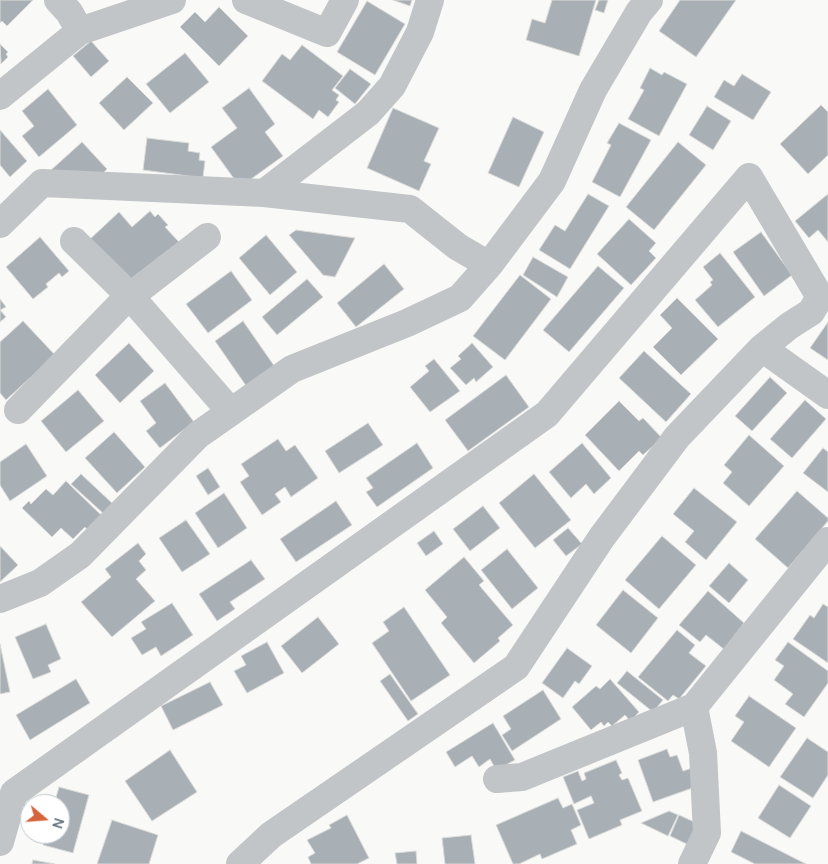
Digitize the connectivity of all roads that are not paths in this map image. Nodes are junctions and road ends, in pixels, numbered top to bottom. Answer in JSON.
{"nodes":[{"id":1,"x":58,"y":0,"type":"edge"},
{"id":2,"x":172,"y":0,"type":"edge"},
{"id":3,"x":246,"y":0,"type":"edge"},
{"id":4,"x":345,"y":0,"type":"edge"},
{"id":5,"x":430,"y":0,"type":"edge"},
{"id":6,"x":640,"y":4,"type":"edge"},
{"id":7,"x":80,"y":30,"type":"junction"},
{"id":8,"x":0,"y":96,"type":"edge"},
{"id":9,"x":264,"y":193,"type":"junction"},
{"id":10,"x":0,"y":224,"type":"edge"},
{"id":11,"x":207,"y":236,"type":"dead end"},
{"id":12,"x":74,"y":241,"type":"dead end"},
{"id":13,"x":489,"y":265,"type":"junction"},
{"id":14,"x":130,"y":296,"type":"junction"},
{"id":15,"x":762,"y":348,"type":"junction"},
{"id":16,"x":828,"y":395,"type":"edge"},
{"id":17,"x":18,"y":410,"type":"dead end"},
{"id":18,"x":231,"y":412,"type":"junction"},
{"id":19,"x":828,"y":541,"type":"edge"},
{"id":20,"x":0,"y":599,"type":"edge"},
{"id":21,"x":694,"y":707,"type":"junction"},
{"id":22,"x":497,"y":779,"type":"dead end"},
{"id":23,"x":0,"y":842,"type":"edge"},
{"id":24,"x":240,"y":864,"type":"edge"},
{"id":25,"x":692,"y":864,"type":"edge"}],
"edges":[{"from":1,"to":7,"type":"street"},
{"from":2,"to":7,"type":"street"},
{"from":3,"to":4,"type":"street"},
{"from":5,"to":9,"type":"street"},
{"from":6,"to":13,"type":"street"},
{"from":7,"to":8,"type":"street"},
{"from":9,"to":10,"type":"street"},
{"from":9,"to":13,"type":"street"},
{"from":11,"to":14,"type":"street"},
{"from":12,"to":14,"type":"street"},
{"from":13,"to":18,"type":"street"},
{"from":14,"to":17,"type":"street"},
{"from":14,"to":18,"type":"street"},
{"from":15,"to":16,"type":"street"},
{"from":15,"to":23,"type":"street"},
{"from":15,"to":24,"type":"street"},
{"from":18,"to":20,"type":"street"},
{"from":19,"to":21,"type":"street"},
{"from":21,"to":22,"type":"street"},
{"from":21,"to":25,"type":"street"}]}
